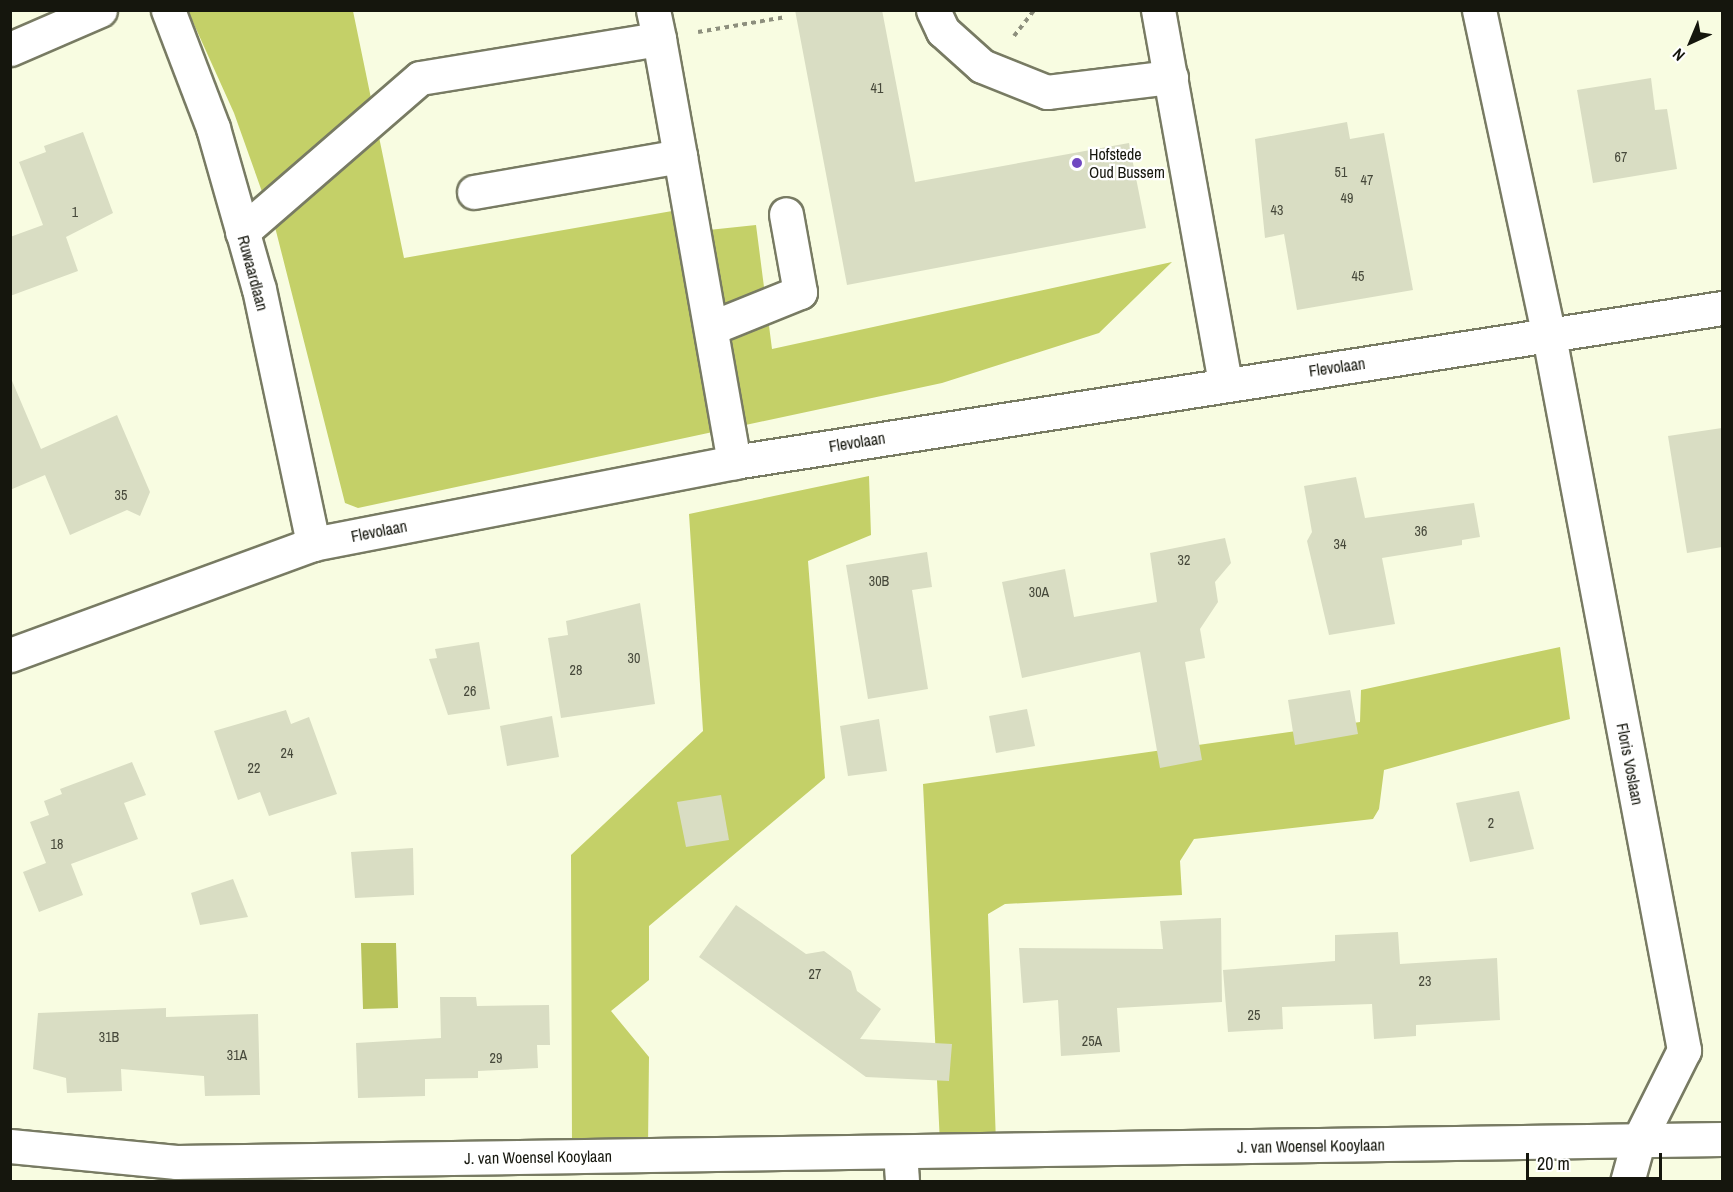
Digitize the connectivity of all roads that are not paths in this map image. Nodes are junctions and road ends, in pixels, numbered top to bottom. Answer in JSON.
{"nodes":[{"id":1,"x":100,"y":10,"type":"edge"},
{"id":2,"x":168,"y":10,"type":"edge"},
{"id":3,"x":933,"y":10,"type":"edge"},
{"id":4,"x":1158,"y":10,"type":"edge"},
{"id":5,"x":1479,"y":10,"type":"edge"},
{"id":6,"x":656,"y":25,"type":"edge"},
{"id":7,"x":10,"y":49,"type":"edge"},
{"id":8,"x":1171,"y":78,"type":"junction"},
{"id":9,"x":680,"y":156,"type":"junction"},
{"id":10,"x":474,"y":192,"type":"dead end"},
{"id":11,"x":786,"y":214,"type":"dead end"},
{"id":12,"x":242,"y":232,"type":"junction"},
{"id":13,"x":1722,"y":308,"type":"edge"},
{"id":14,"x":711,"y":328,"type":"junction"},
{"id":15,"x":1549,"y":336,"type":"junction"},
{"id":16,"x":1225,"y":384,"type":"junction"},
{"id":17,"x":734,"y":462,"type":"junction"},
{"id":18,"x":313,"y":544,"type":"junction"},
{"id":19,"x":10,"y":655,"type":"edge"},
{"id":20,"x":1722,"y":1139,"type":"edge"},
{"id":21,"x":1638,"y":1142,"type":"junction"},
{"id":22,"x":10,"y":1146,"type":"edge"},
{"id":23,"x":901,"y":1167,"type":"edge"},
{"id":24,"x":183,"y":1172,"type":"edge"},
{"id":25,"x":1627,"y":1182,"type":"edge"}],
"edges":[{"from":1,"to":7,"type":"street"},
{"from":2,"to":12,"type":"street","name":"Ruwaardlaan"},
{"from":3,"to":8,"type":"street"},
{"from":4,"to":8,"type":"street"},
{"from":5,"to":15,"type":"street","name":"Floris Voslaan"},
{"from":6,"to":9,"type":"street"},
{"from":6,"to":12,"type":"street"},
{"from":8,"to":16,"type":"street"},
{"from":9,"to":10,"type":"street"},
{"from":9,"to":14,"type":"street"},
{"from":11,"to":14,"type":"street"},
{"from":12,"to":18,"type":"street","name":"Ruwaardlaan"},
{"from":13,"to":15,"type":"street","name":"Flevolaan"},
{"from":14,"to":17,"type":"street"},
{"from":15,"to":16,"type":"street","name":"Flevolaan"},
{"from":15,"to":21,"type":"street","name":"Floris Voslaan"},
{"from":16,"to":17,"type":"street","name":"Flevolaan"},
{"from":17,"to":18,"type":"street","name":"Flevolaan"},
{"from":18,"to":19,"type":"street","name":"Flevolaan"},
{"from":20,"to":21,"type":"street","name":"J. van Woensel Kooylaan"},
{"from":21,"to":23,"type":"street","name":"J. van Woensel Kooylaan"},
{"from":21,"to":25,"type":"street","name":"Floris Voslaan"},
{"from":22,"to":24,"type":"street","name":"J. van Woensel Kooylaan"},
{"from":23,"to":24,"type":"street","name":"J. van Woensel Kooylaan"}]}
